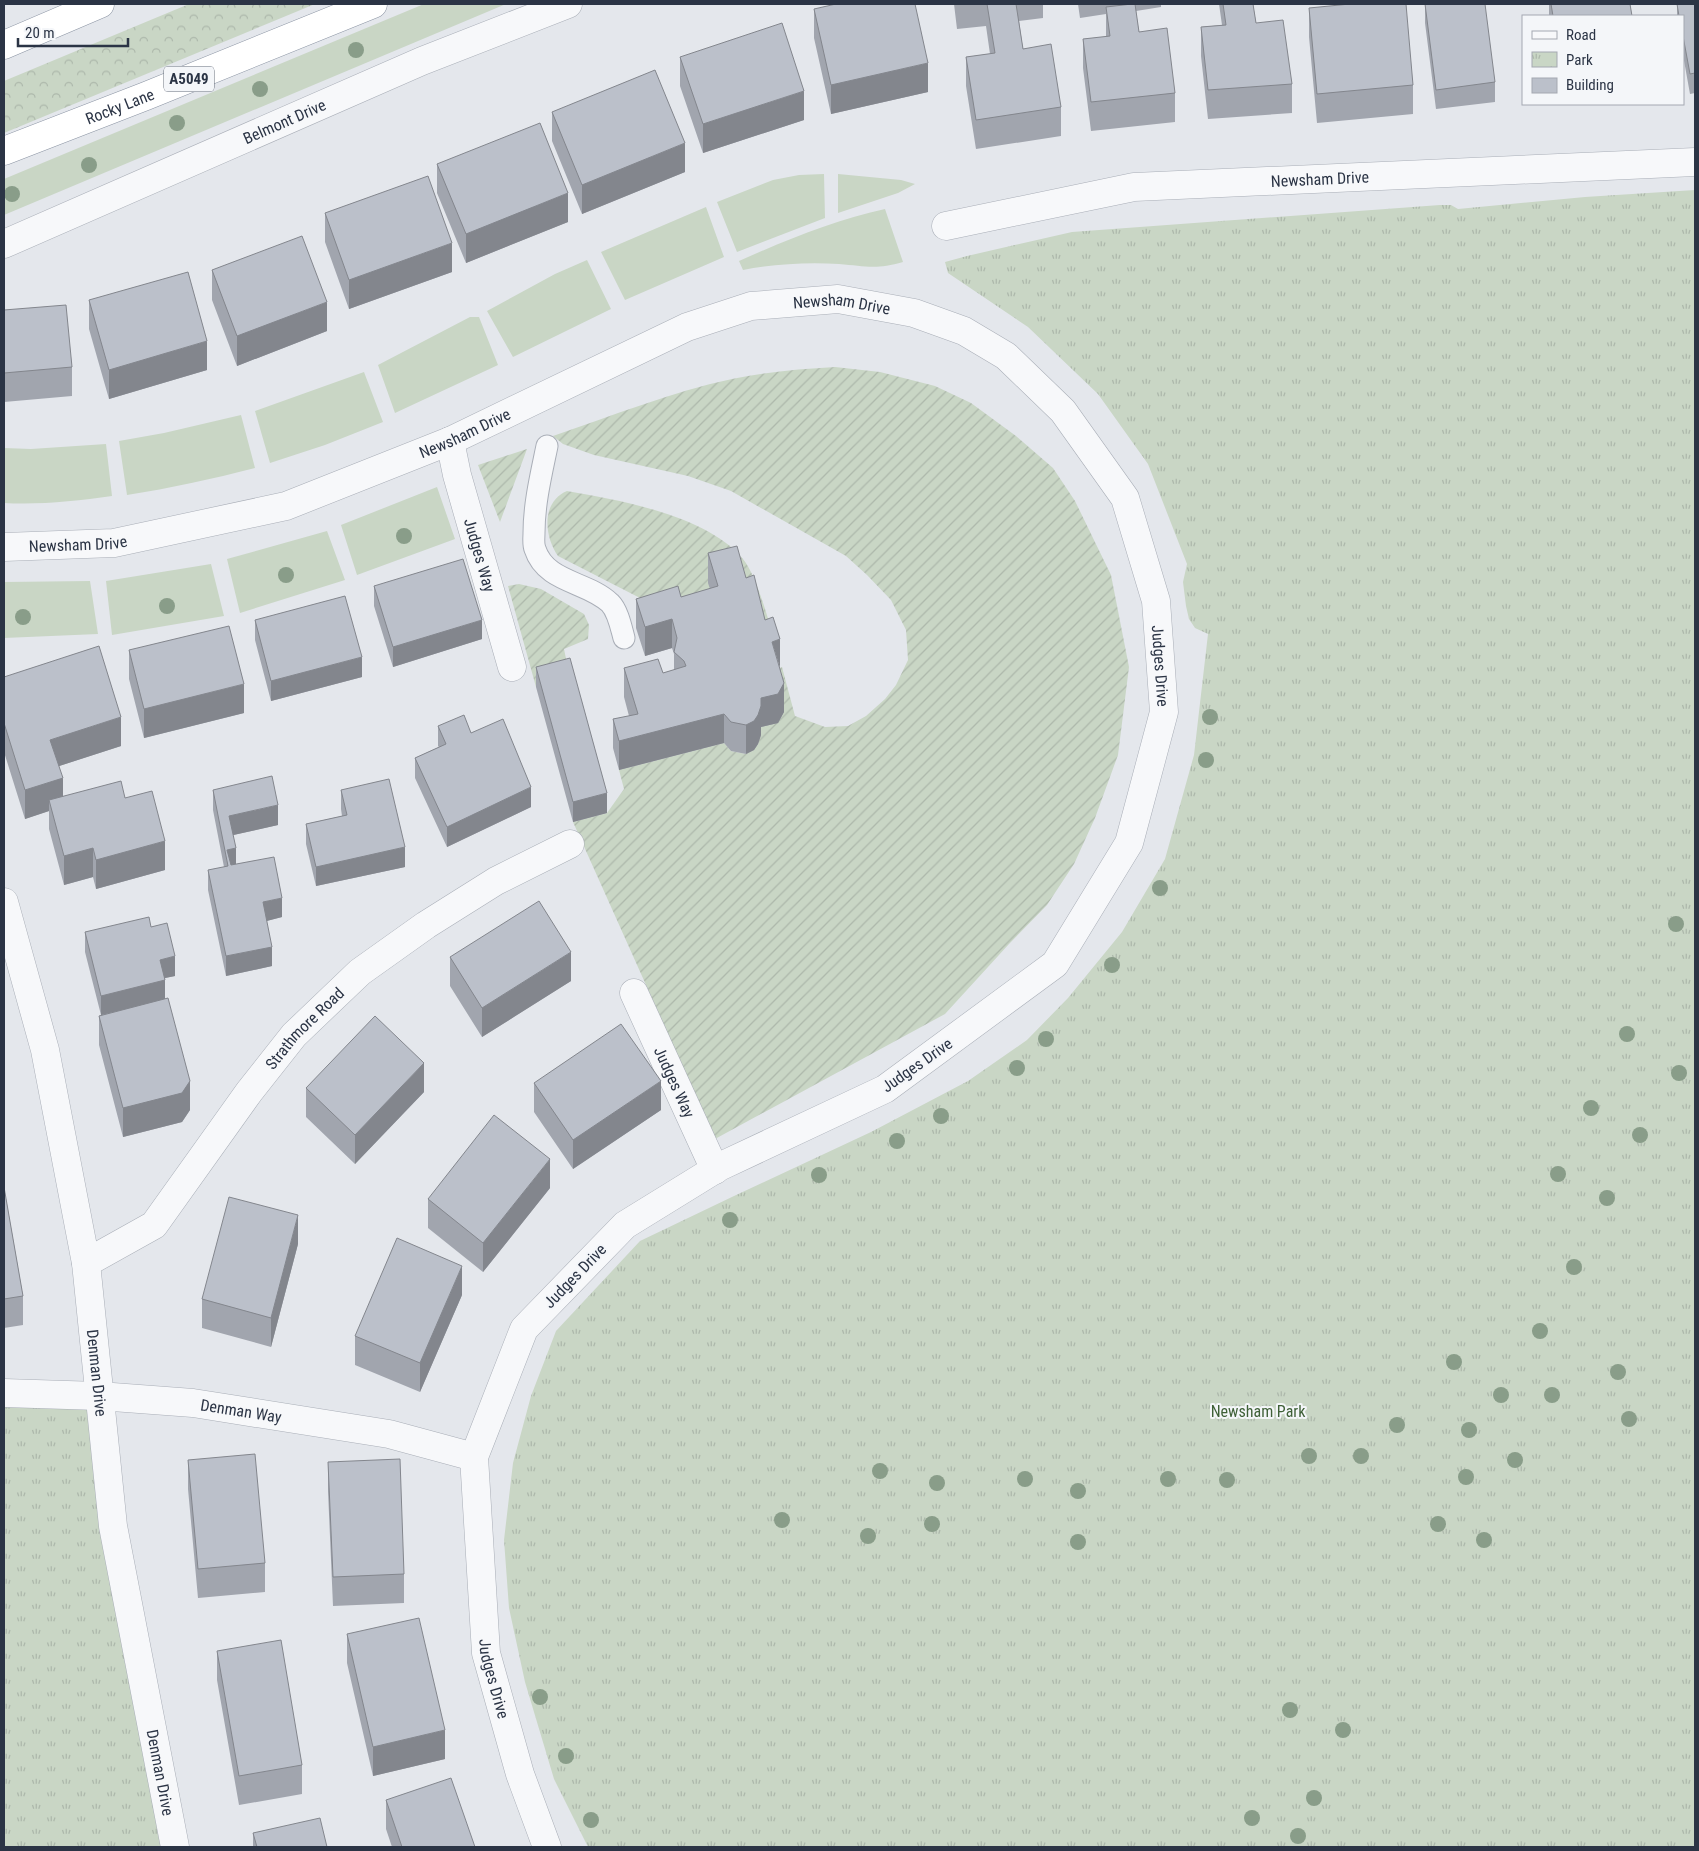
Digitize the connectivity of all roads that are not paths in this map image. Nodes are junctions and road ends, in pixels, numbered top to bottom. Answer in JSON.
{"nodes":[{"id":1,"x":100,"y":4,"type":"edge"},
{"id":2,"x":373,"y":4,"type":"edge"},
{"id":3,"x":568,"y":4,"type":"edge"},
{"id":4,"x":4,"y":45,"type":"edge"},
{"id":5,"x":4,"y":152,"type":"edge"},
{"id":6,"x":1695,"y":162,"type":"edge"},
{"id":7,"x":946,"y":226,"type":"dead end"},
{"id":8,"x":4,"y":244,"type":"edge"},
{"id":9,"x":914,"y":313,"type":"joint"},
{"id":10,"x":450,"y":441,"type":"junction"},
{"id":11,"x":547,"y":446,"type":"dead end"},
{"id":12,"x":4,"y":547,"type":"edge"},
{"id":13,"x":624,"y":638,"type":"dead end"},
{"id":14,"x":512,"y":667,"type":"dead end"},
{"id":15,"x":570,"y":844,"type":"dead end"},
{"id":16,"x":4,"y":902,"type":"edge"},
{"id":17,"x":634,"y":993,"type":"dead end"},
{"id":18,"x":715,"y":1170,"type":"junction"},
{"id":19,"x":86,"y":1263,"type":"junction"},
{"id":20,"x":4,"y":1393,"type":"edge"},
{"id":21,"x":99,"y":1396,"type":"junction"},
{"id":22,"x":474,"y":1457,"type":"junction"},
{"id":23,"x":175,"y":1847,"type":"edge"},
{"id":24,"x":547,"y":1847,"type":"edge"}],
"edges":[{"from":1,"to":4,"type":"highway"},
{"from":2,"to":5,"type":"highway","name":"Rocky Lane","number":"A5049"},
{"from":3,"to":8,"type":"street","name":"Belmont Drive"},
{"from":6,"to":7,"type":"street","name":"Newsham Drive"},
{"from":9,"to":10,"type":"street","name":"Newsham Drive"},
{"from":9,"to":18,"type":"street","name":"Judges Drive"},
{"from":10,"to":12,"type":"street","name":"Newsham Drive"},
{"from":10,"to":14,"type":"street","name":"Judges Way"},
{"from":11,"to":13,"type":"lane"},
{"from":15,"to":19,"type":"street","name":"Strathmore Road"},
{"from":16,"to":19,"type":"street","name":"Denman Drive"},
{"from":17,"to":18,"type":"street","name":"Judges Way"},
{"from":18,"to":22,"type":"street","name":"Judges Drive"},
{"from":19,"to":21,"type":"street","name":"Denman Drive"},
{"from":20,"to":21,"type":"street","name":"Denman Way"},
{"from":21,"to":22,"type":"street","name":"Denman Way"},
{"from":21,"to":23,"type":"street","name":"Denman Drive"},
{"from":22,"to":24,"type":"street","name":"Judges Drive"}]}
